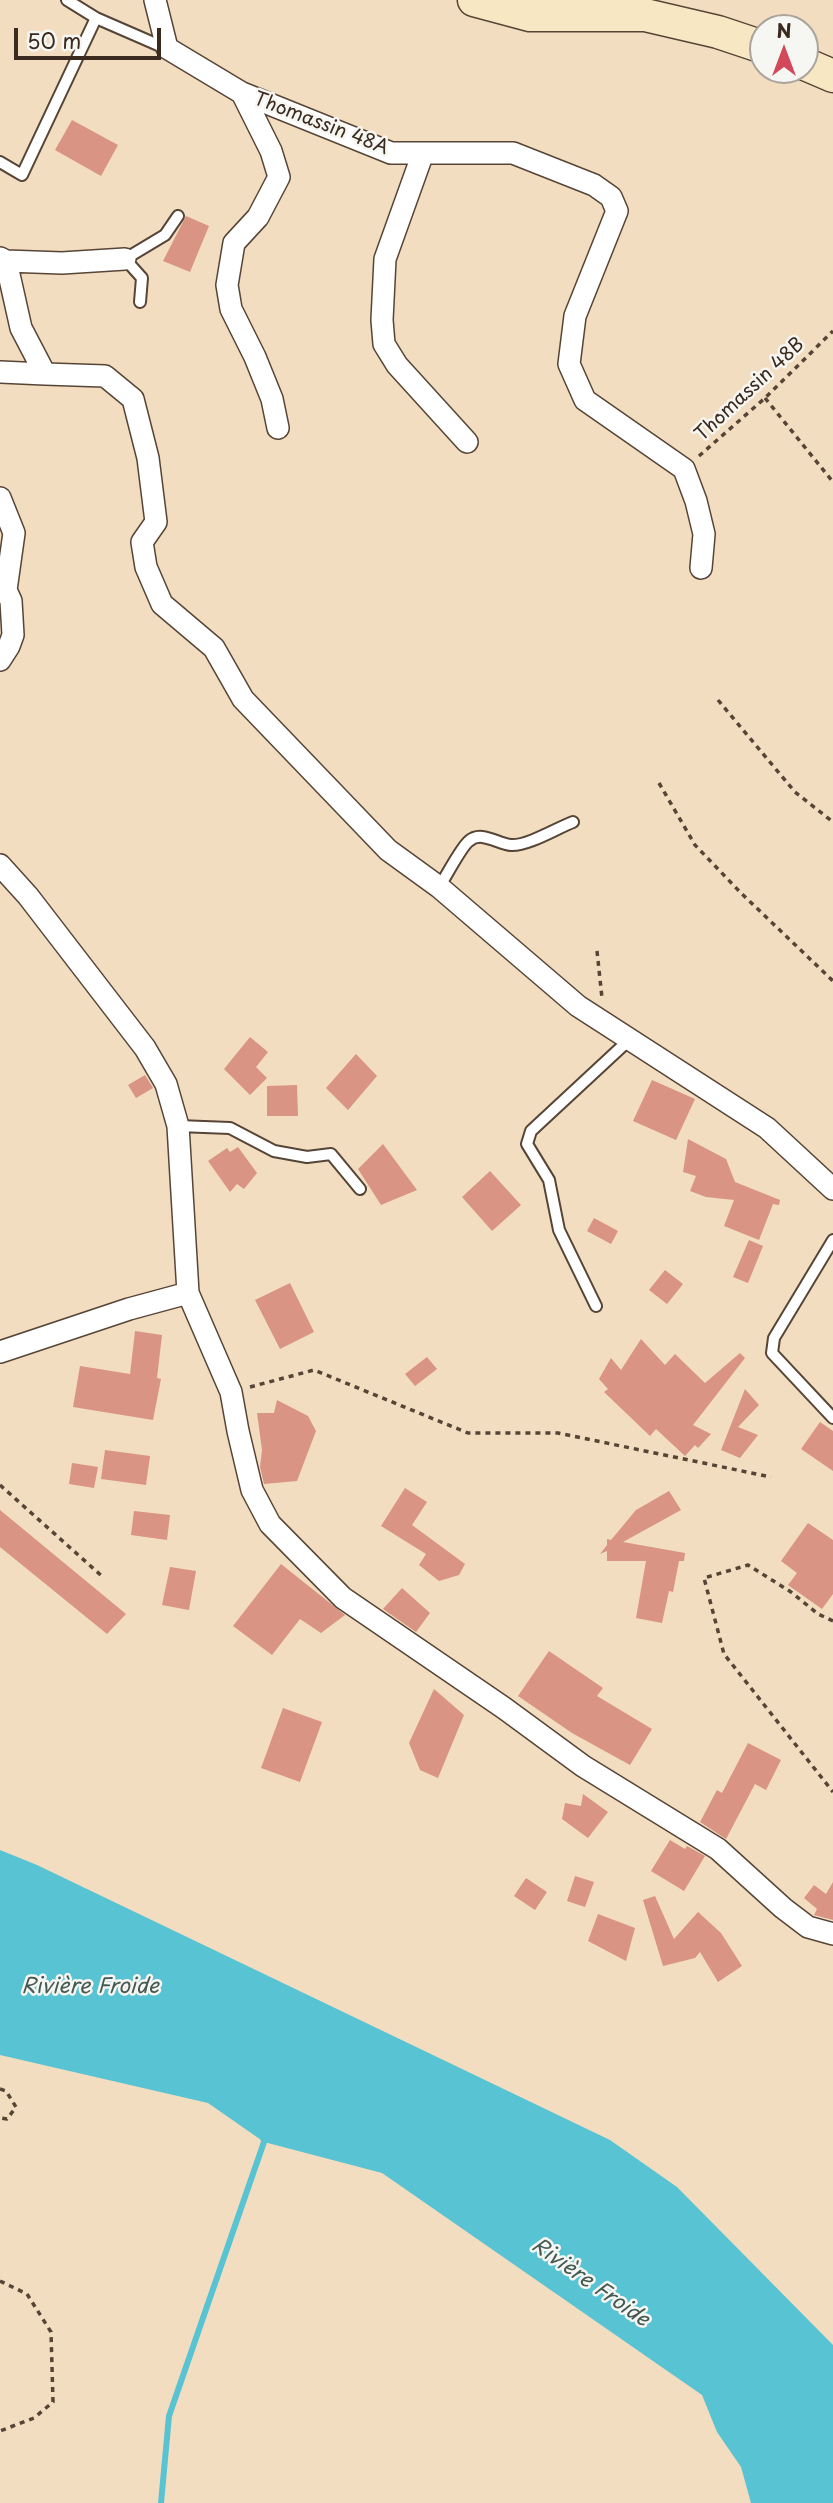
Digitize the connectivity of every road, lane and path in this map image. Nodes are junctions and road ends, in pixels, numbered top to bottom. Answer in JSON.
{"nodes":[{"id":1,"x":67,"y":0,"type":"edge"},
{"id":2,"x":155,"y":0,"type":"edge"},
{"id":3,"x":474,"y":0,"type":"edge"},
{"id":4,"x":96,"y":18,"type":"junction"},
{"id":5,"x":749,"y":42,"type":"edge"},
{"id":6,"x":167,"y":48,"type":"junction"},
{"id":7,"x":242,"y":93,"type":"junction"},
{"id":8,"x":423,"y":153,"type":"junction"},
{"id":9,"x":0,"y":162,"type":"edge"},
{"id":10,"x":178,"y":216,"type":"dead end"},
{"id":11,"x":125,"y":259,"type":"junction"},
{"id":12,"x":3,"y":260,"type":"edge"},
{"id":13,"x":140,"y":302,"type":"dead end"},
{"id":14,"x":833,"y":331,"type":"edge"},
{"id":15,"x":45,"y":374,"type":"junction"},
{"id":16,"x":5,"y":377,"type":"edge"},
{"id":17,"x":765,"y":398,"type":"junction"},
{"id":18,"x":278,"y":428,"type":"dead end"},
{"id":19,"x":467,"y":442,"type":"dead end"},
{"id":20,"x":684,"y":469,"type":"junction"},
{"id":21,"x":833,"y":482,"type":"edge"},
{"id":22,"x":0,"y":498,"type":"edge"},
{"id":23,"x":701,"y":568,"type":"dead end"},
{"id":24,"x":0,"y":660,"type":"edge"},
{"id":25,"x":718,"y":700,"type":"dead end"},
{"id":26,"x":659,"y":783,"type":"dead end"},
{"id":27,"x":573,"y":822,"type":"dead end"},
{"id":28,"x":833,"y":822,"type":"edge"},
{"id":29,"x":0,"y":865,"type":"edge"},
{"id":30,"x":439,"y":887,"type":"junction"},
{"id":31,"x":597,"y":951,"type":"dead end"},
{"id":32,"x":833,"y":981,"type":"edge"},
{"id":33,"x":604,"y":1024,"type":"junction"},
{"id":34,"x":629,"y":1040,"type":"junction"},
{"id":35,"x":178,"y":1126,"type":"junction"},
{"id":36,"x":360,"y":1189,"type":"dead end"},
{"id":37,"x":833,"y":1189,"type":"edge"},
{"id":38,"x":833,"y":1240,"type":"edge"},
{"id":39,"x":188,"y":1293,"type":"junction"},
{"id":40,"x":596,"y":1306,"type":"dead end"},
{"id":41,"x":0,"y":1352,"type":"edge"},
{"id":42,"x":231,"y":1391,"type":"junction"},
{"id":43,"x":833,"y":1418,"type":"edge"},
{"id":44,"x":771,"y":1477,"type":"dead end"},
{"id":45,"x":0,"y":1485,"type":"edge"},
{"id":46,"x":104,"y":1578,"type":"dead end"},
{"id":47,"x":833,"y":1621,"type":"edge"},
{"id":48,"x":833,"y":1792,"type":"edge"},
{"id":49,"x":833,"y":1934,"type":"edge"},
{"id":50,"x":0,"y":2088,"type":"edge"},
{"id":51,"x":0,"y":2118,"type":"edge"},
{"id":52,"x":0,"y":2281,"type":"edge"},
{"id":53,"x":0,"y":2431,"type":"edge"}],
"edges":[{"from":1,"to":4,"type":"lane"},
{"from":2,"to":6,"type":"street"},
{"from":3,"to":5,"type":"main road"},
{"from":4,"to":6,"type":"lane"},
{"from":4,"to":9,"type":"lane"},
{"from":6,"to":7,"type":"street","name":"Thomassin 48A"},
{"from":7,"to":8,"type":"street","name":"Thomassin 48A"},
{"from":7,"to":18,"type":"street"},
{"from":8,"to":19,"type":"street"},
{"from":8,"to":20,"type":"street","name":"Thomassin 48A"},
{"from":10,"to":11,"type":"lane"},
{"from":11,"to":12,"type":"street"},
{"from":11,"to":13,"type":"lane"},
{"from":12,"to":15,"type":"street"},
{"from":14,"to":17,"type":"path","name":"Thomassin 48B"},
{"from":15,"to":16,"type":"street"},
{"from":15,"to":30,"type":"street"},
{"from":17,"to":20,"type":"path","name":"Thomassin 48B"},
{"from":17,"to":21,"type":"path"},
{"from":20,"to":23,"type":"street"},
{"from":22,"to":24,"type":"street"},
{"from":25,"to":28,"type":"path"},
{"from":26,"to":32,"type":"path"},
{"from":27,"to":30,"type":"lane"},
{"from":29,"to":35,"type":"street"},
{"from":30,"to":33,"type":"street"},
{"from":31,"to":33,"type":"path"},
{"from":33,"to":34,"type":"street"},
{"from":34,"to":37,"type":"street"},
{"from":34,"to":40,"type":"lane"},
{"from":35,"to":36,"type":"lane"},
{"from":35,"to":39,"type":"street"},
{"from":38,"to":43,"type":"lane"},
{"from":39,"to":41,"type":"street"},
{"from":39,"to":42,"type":"street"},
{"from":42,"to":44,"type":"path"},
{"from":42,"to":49,"type":"street"},
{"from":45,"to":46,"type":"path"},
{"from":47,"to":48,"type":"path"},
{"from":50,"to":51,"type":"path"},
{"from":52,"to":53,"type":"path"}]}
